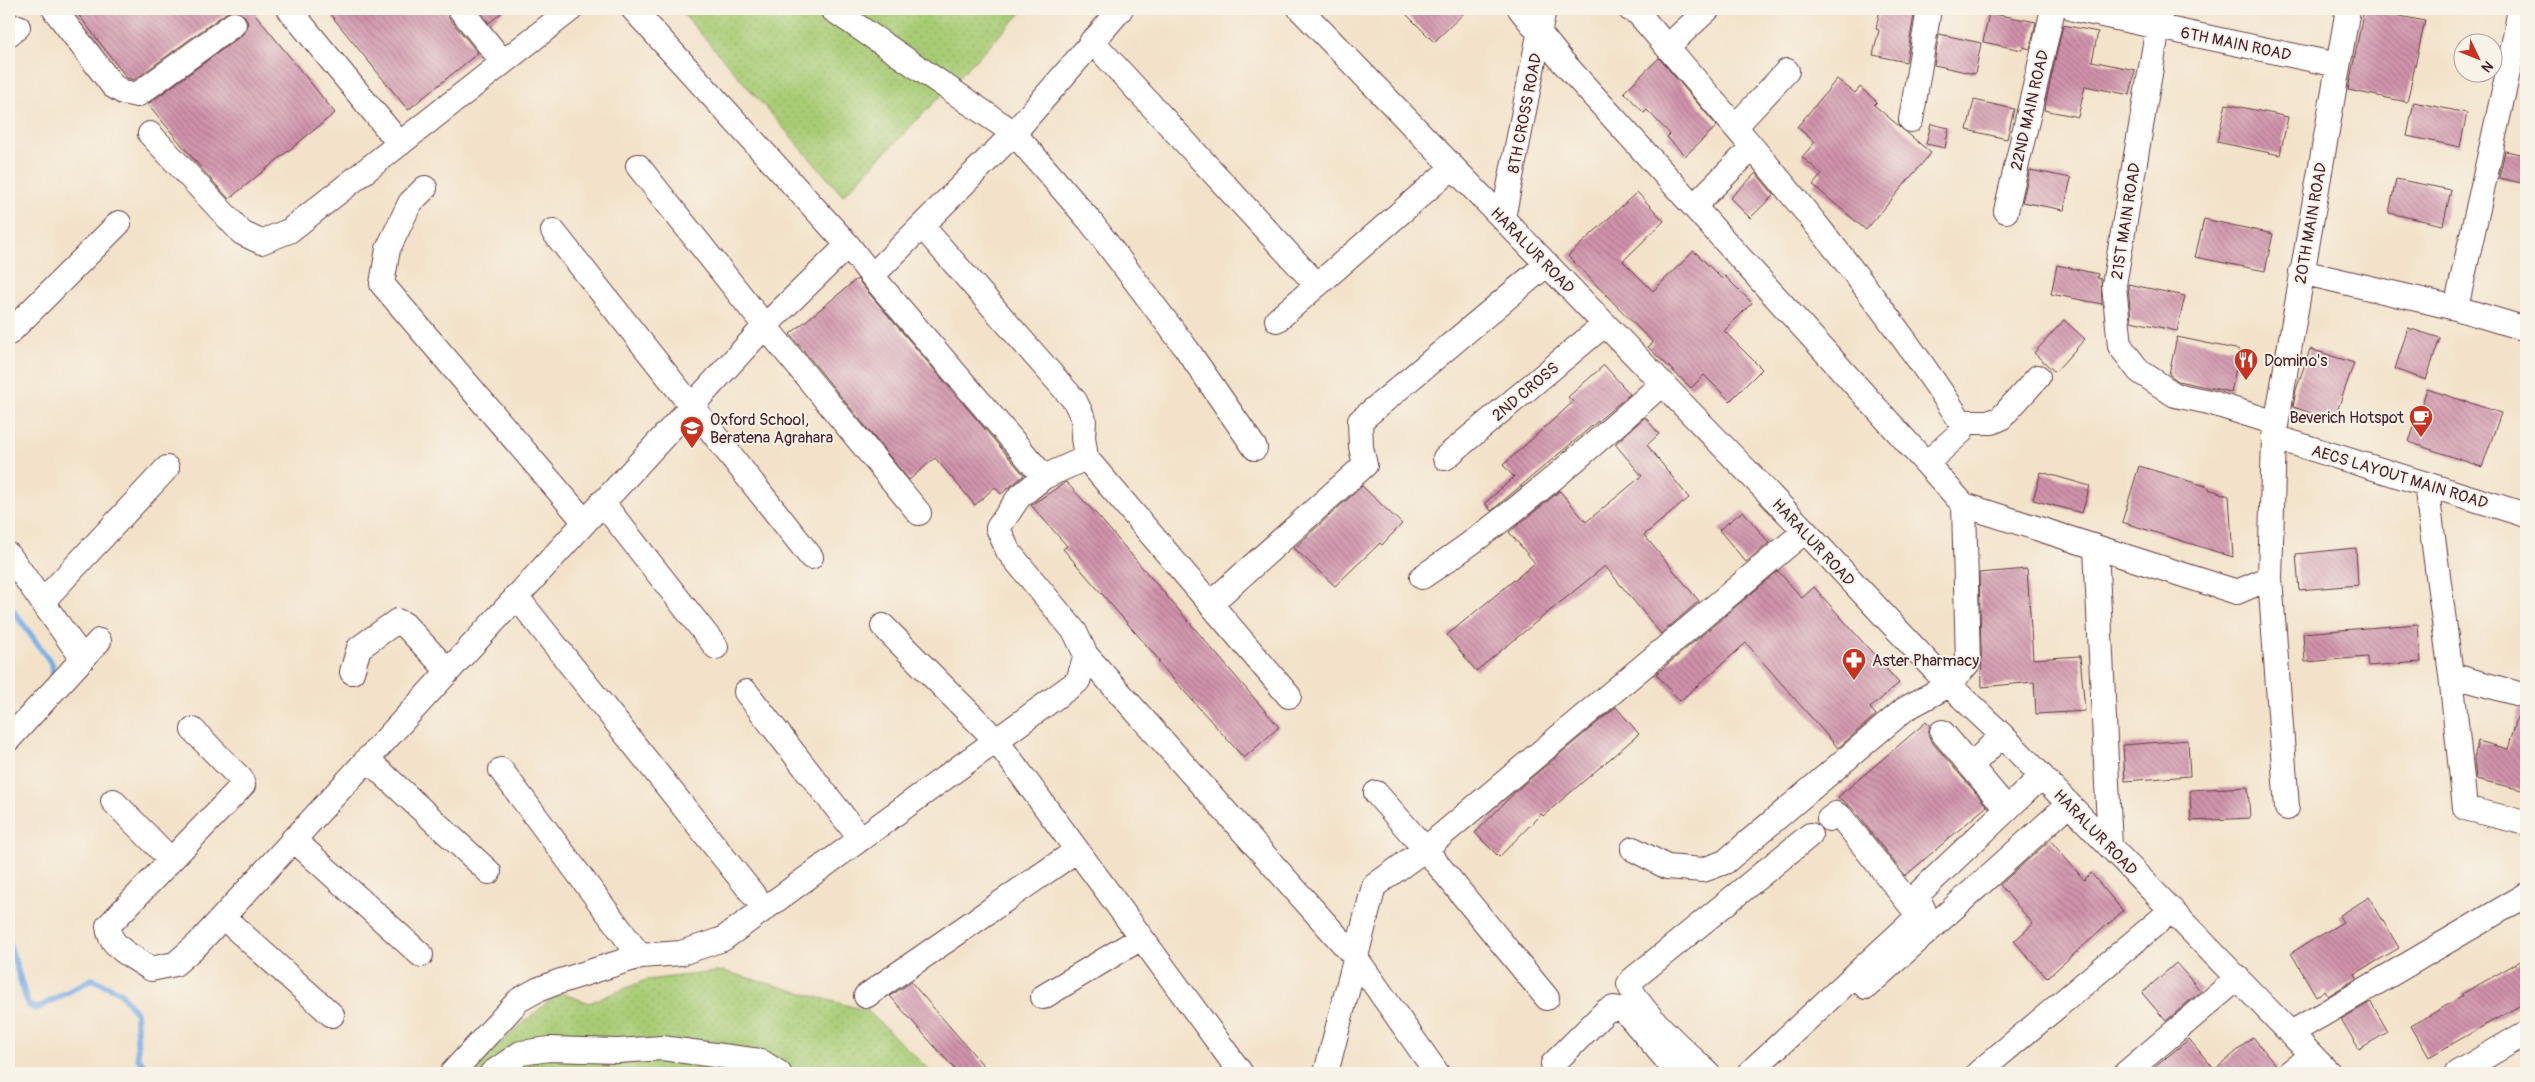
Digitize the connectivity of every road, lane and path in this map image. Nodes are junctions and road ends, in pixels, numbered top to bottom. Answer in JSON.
{"nodes":[{"id":1,"x":54,"y":9,"type":"edge"},
{"id":2,"x":289,"y":9,"type":"edge"},
{"id":3,"x":460,"y":9,"type":"edge"},
{"id":4,"x":571,"y":9,"type":"edge"},
{"id":5,"x":633,"y":9,"type":"edge"},
{"id":6,"x":832,"y":9,"type":"edge"},
{"id":7,"x":1121,"y":9,"type":"edge"},
{"id":8,"x":1300,"y":9,"type":"edge"},
{"id":9,"x":1520,"y":9,"type":"edge"},
{"id":10,"x":1544,"y":9,"type":"edge"},
{"id":11,"x":1630,"y":9,"type":"edge"},
{"id":12,"x":1708,"y":9,"type":"edge"},
{"id":13,"x":1929,"y":9,"type":"edge"},
{"id":14,"x":2053,"y":9,"type":"edge"},
{"id":15,"x":2074,"y":9,"type":"edge"},
{"id":16,"x":2348,"y":9,"type":"edge"},
{"id":17,"x":2520,"y":9,"type":"edge"},
{"id":18,"x":2159,"y":18,"type":"edge"},
{"id":19,"x":234,"y":24,"type":"dead end"},
{"id":20,"x":1540,"y":34,"type":"junction"},
{"id":21,"x":1092,"y":41,"type":"junction"},
{"id":22,"x":1667,"y":47,"type":"junction"},
{"id":23,"x":503,"y":62,"type":"junction"},
{"id":24,"x":2518,"y":64,"type":"edge"},
{"id":25,"x":2338,"y":65,"type":"junction"},
{"id":26,"x":1787,"y":71,"type":"dead end"},
{"id":27,"x":1911,"y":120,"type":"dead end"},
{"id":28,"x":1735,"y":127,"type":"junction"},
{"id":29,"x":1014,"y":133,"type":"junction"},
{"id":30,"x":150,"y":134,"type":"dead end"},
{"id":31,"x":400,"y":144,"type":"junction"},
{"id":32,"x":1752,"y":148,"type":"junction"},
{"id":33,"x":638,"y":166,"type":"dead end"},
{"id":34,"x":1453,"y":166,"type":"junction"},
{"id":35,"x":425,"y":188,"type":"dead end"},
{"id":36,"x":1694,"y":206,"type":"junction"},
{"id":37,"x":2006,"y":211,"type":"dead end"},
{"id":38,"x":1503,"y":218,"type":"junction"},
{"id":39,"x":119,"y":223,"type":"dead end"},
{"id":40,"x":922,"y":226,"type":"junction"},
{"id":41,"x":553,"y":231,"type":"dead end"},
{"id":42,"x":848,"y":245,"type":"junction"},
{"id":43,"x":1547,"y":264,"type":"junction"},
{"id":44,"x":2301,"y":272,"type":"junction"},
{"id":45,"x":872,"y":276,"type":"junction"},
{"id":46,"x":1317,"y":285,"type":"junction"},
{"id":47,"x":2456,"y":308,"type":"junction"},
{"id":48,"x":1277,"y":320,"type":"dead end"},
{"id":49,"x":1605,"y":324,"type":"junction"},
{"id":50,"x":765,"y":326,"type":"junction"},
{"id":51,"x":2526,"y":329,"type":"edge"},
{"id":52,"x":9,"y":332,"type":"edge"},
{"id":53,"x":2038,"y":377,"type":"dead end"},
{"id":54,"x":1663,"y":383,"type":"junction"},
{"id":55,"x":692,"y":405,"type":"junction"},
{"id":56,"x":1960,"y":422,"type":"junction"},
{"id":57,"x":2275,"y":430,"type":"junction"},
{"id":58,"x":1255,"y":448,"type":"dead end"},
{"id":59,"x":1086,"y":458,"type":"junction"},
{"id":60,"x":1446,"y":458,"type":"dead end"},
{"id":61,"x":1928,"y":462,"type":"junction"},
{"id":62,"x":167,"y":468,"type":"dead end"},
{"id":63,"x":1044,"y":477,"type":"junction"},
{"id":64,"x":2426,"y":484,"type":"junction"},
{"id":65,"x":602,"y":502,"type":"junction"},
{"id":66,"x":1964,"y":505,"type":"junction"},
{"id":67,"x":919,"y":513,"type":"dead end"},
{"id":68,"x":2526,"y":515,"type":"edge"},
{"id":69,"x":585,"y":522,"type":"junction"},
{"id":70,"x":1806,"y":531,"type":"junction"},
{"id":71,"x":2096,"y":548,"type":"junction"},
{"id":72,"x":9,"y":554,"type":"edge"},
{"id":73,"x":811,"y":557,"type":"dead end"},
{"id":74,"x":1422,"y":577,"type":"dead end"},
{"id":75,"x":2270,"y":578,"type":"junction"},
{"id":76,"x":516,"y":596,"type":"junction"},
{"id":77,"x":42,"y":601,"type":"junction"},
{"id":78,"x":1210,"y":604,"type":"junction"},
{"id":79,"x":883,"y":626,"type":"dead end"},
{"id":80,"x":99,"y":641,"type":"dead end"},
{"id":81,"x":716,"y":647,"type":"dead end"},
{"id":82,"x":1086,"y":655,"type":"junction"},
{"id":83,"x":83,"y":659,"type":"junction"},
{"id":84,"x":448,"y":671,"type":"junction"},
{"id":85,"x":352,"y":672,"type":"dead end"},
{"id":86,"x":2451,"y":675,"type":"junction"},
{"id":87,"x":1949,"y":685,"type":"junction"},
{"id":88,"x":746,"y":692,"type":"dead end"},
{"id":89,"x":1288,"y":696,"type":"dead end"},
{"id":90,"x":2526,"y":696,"type":"edge"},
{"id":91,"x":193,"y":730,"type":"dead end"},
{"id":92,"x":1942,"y":732,"type":"dead end"},
{"id":93,"x":2002,"y":735,"type":"junction"},
{"id":94,"x":9,"y":739,"type":"edge"},
{"id":95,"x":996,"y":740,"type":"junction"},
{"id":96,"x":367,"y":759,"type":"junction"},
{"id":97,"x":1970,"y":766,"type":"junction"},
{"id":98,"x":501,"y":770,"type":"dead end"},
{"id":99,"x":2042,"y":776,"type":"junction"},
{"id":100,"x":1376,"y":792,"type":"dead end"},
{"id":101,"x":113,"y":801,"type":"dead end"},
{"id":102,"x":2069,"y":804,"type":"junction"},
{"id":103,"x":2287,"y":808,"type":"dead end"},
{"id":104,"x":2007,"y":809,"type":"junction"},
{"id":105,"x":1829,"y":819,"type":"dead end"},
{"id":106,"x":2526,"y":823,"type":"edge"},
{"id":107,"x":1810,"y":835,"type":"dead end"},
{"id":108,"x":860,"y":838,"type":"junction"},
{"id":109,"x":293,"y":840,"type":"junction"},
{"id":110,"x":2110,"y":847,"type":"junction"},
{"id":111,"x":1425,"y":849,"type":"junction"},
{"id":112,"x":1633,"y":849,"type":"dead end"},
{"id":113,"x":1076,"y":851,"type":"junction"},
{"id":114,"x":171,"y":860,"type":"junction"},
{"id":115,"x":489,"y":872,"type":"dead end"},
{"id":116,"x":2526,"y":894,"type":"edge"},
{"id":117,"x":764,"y":908,"type":"junction"},
{"id":118,"x":2172,"y":910,"type":"junction"},
{"id":119,"x":1919,"y":916,"type":"junction"},
{"id":120,"x":222,"y":917,"type":"junction"},
{"id":121,"x":1141,"y":938,"type":"junction"},
{"id":122,"x":421,"y":955,"type":"dead end"},
{"id":123,"x":640,"y":956,"type":"junction"},
{"id":124,"x":1356,"y":958,"type":"junction"},
{"id":125,"x":2238,"y":978,"type":"junction"},
{"id":126,"x":866,"y":996,"type":"dead end"},
{"id":127,"x":1043,"y":997,"type":"dead end"},
{"id":128,"x":1547,"y":998,"type":"dead end"},
{"id":129,"x":332,"y":1015,"type":"dead end"},
{"id":130,"x":2290,"y":1033,"type":"junction"},
{"id":131,"x":2526,"y":1033,"type":"edge"},
{"id":132,"x":2311,"y":1055,"type":"junction"},
{"id":133,"x":1553,"y":1064,"type":"dead end"},
{"id":134,"x":1675,"y":1072,"type":"edge"},
{"id":135,"x":452,"y":1073,"type":"edge"},
{"id":136,"x":492,"y":1073,"type":"edge"},
{"id":137,"x":780,"y":1073,"type":"edge"},
{"id":138,"x":1241,"y":1073,"type":"edge"},
{"id":139,"x":1326,"y":1073,"type":"edge"},
{"id":140,"x":1437,"y":1073,"type":"edge"},
{"id":141,"x":1708,"y":1073,"type":"edge"},
{"id":142,"x":1749,"y":1073,"type":"edge"},
{"id":143,"x":1770,"y":1073,"type":"edge"},
{"id":144,"x":1978,"y":1073,"type":"edge"},
{"id":145,"x":2126,"y":1073,"type":"edge"},
{"id":146,"x":2289,"y":1073,"type":"edge"},
{"id":147,"x":2329,"y":1073,"type":"edge"},
{"id":148,"x":2457,"y":1073,"type":"edge"}],
"edges":[{"from":1,"to":19,"type":"street"},
{"from":2,"to":31,"type":"street"},
{"from":3,"to":23,"type":"street"},
{"from":4,"to":23,"type":"street"},
{"from":5,"to":42,"type":"street"},
{"from":6,"to":29,"type":"street"},
{"from":7,"to":21,"type":"street"},
{"from":8,"to":34,"type":"street","name":"HARALUR ROAD"},
{"from":9,"to":20,"type":"street"},
{"from":10,"to":20,"type":"street","name":"8TH CROSS ROAD"},
{"from":11,"to":22,"type":"street"},
{"from":12,"to":22,"type":"street"},
{"from":13,"to":27,"type":"street"},
{"from":14,"to":37,"type":"street","name":"22ND MAIN ROAD"},
{"from":15,"to":18,"type":"street","name":"6TH MAIN ROAD"},
{"from":16,"to":25,"type":"street","name":"20TH MAIN ROAD"},
{"from":17,"to":24,"type":"street"},
{"from":18,"to":25,"type":"street","name":"6TH MAIN ROAD"},
{"from":18,"to":57,"type":"street","name":"21ST MAIN ROAD"},
{"from":20,"to":36,"type":"street"},
{"from":20,"to":38,"type":"street","name":"8TH CROSS ROAD"},
{"from":21,"to":29,"type":"street"},
{"from":21,"to":46,"type":"street"},
{"from":22,"to":28,"type":"street"},
{"from":23,"to":31,"type":"street"},
{"from":24,"to":47,"type":"street"},
{"from":25,"to":44,"type":"street","name":"20TH MAIN ROAD"},
{"from":26,"to":28,"type":"street"},
{"from":28,"to":32,"type":"street"},
{"from":29,"to":40,"type":"street"},
{"from":29,"to":58,"type":"street"},
{"from":30,"to":31,"type":"street"},
{"from":32,"to":36,"type":"street"},
{"from":32,"to":56,"type":"street"},
{"from":33,"to":50,"type":"street"},
{"from":34,"to":38,"type":"street","name":"HARALUR ROAD"},
{"from":34,"to":46,"type":"street"},
{"from":35,"to":69,"type":"street"},
{"from":36,"to":61,"type":"street"},
{"from":38,"to":43,"type":"street","name":"HARALUR ROAD"},
{"from":39,"to":52,"type":"street"},
{"from":40,"to":45,"type":"street"},
{"from":40,"to":59,"type":"street"},
{"from":41,"to":55,"type":"street"},
{"from":42,"to":45,"type":"street"},
{"from":42,"to":50,"type":"street"},
{"from":43,"to":49,"type":"street","name":"HARALUR ROAD"},
{"from":43,"to":78,"type":"street"},
{"from":44,"to":47,"type":"street"},
{"from":44,"to":57,"type":"street","name":"20TH MAIN ROAD"},
{"from":45,"to":63,"type":"street"},
{"from":46,"to":48,"type":"street"},
{"from":47,"to":51,"type":"street"},
{"from":49,"to":54,"type":"street","name":"HARALUR ROAD"},
{"from":49,"to":60,"type":"street","name":"2ND CROSS"},
{"from":50,"to":55,"type":"street"},
{"from":50,"to":67,"type":"street"},
{"from":53,"to":56,"type":"street"},
{"from":54,"to":70,"type":"street","name":"HARALUR ROAD"},
{"from":54,"to":74,"type":"street"},
{"from":55,"to":65,"type":"street"},
{"from":55,"to":73,"type":"street"},
{"from":56,"to":61,"type":"street"},
{"from":57,"to":64,"type":"street","name":"AECS LAYOUT MAIN ROAD"},
{"from":57,"to":75,"type":"street","name":"20TH MAIN ROAD"},
{"from":59,"to":63,"type":"street"},
{"from":59,"to":78,"type":"street"},
{"from":61,"to":66,"type":"street"},
{"from":62,"to":77,"type":"street"},
{"from":63,"to":82,"type":"street"},
{"from":64,"to":68,"type":"street","name":"AECS LAYOUT MAIN ROAD"},
{"from":64,"to":86,"type":"street"},
{"from":65,"to":69,"type":"street"},
{"from":65,"to":81,"type":"street"},
{"from":66,"to":71,"type":"street"},
{"from":66,"to":87,"type":"street"},
{"from":69,"to":76,"type":"street"},
{"from":70,"to":87,"type":"street","name":"HARALUR ROAD"},
{"from":70,"to":111,"type":"street"},
{"from":71,"to":75,"type":"street"},
{"from":71,"to":110,"type":"street"},
{"from":72,"to":77,"type":"street"},
{"from":75,"to":103,"type":"street","name":"20TH MAIN ROAD"},
{"from":76,"to":84,"type":"street"},
{"from":76,"to":117,"type":"street"},
{"from":77,"to":83,"type":"street"},
{"from":78,"to":89,"type":"street"},
{"from":79,"to":95,"type":"street"},
{"from":80,"to":83,"type":"street"},
{"from":82,"to":95,"type":"street"},
{"from":82,"to":124,"type":"street"},
{"from":83,"to":94,"type":"street"},
{"from":84,"to":85,"type":"street"},
{"from":84,"to":96,"type":"street"},
{"from":86,"to":90,"type":"street"},
{"from":86,"to":106,"type":"street"},
{"from":87,"to":93,"type":"street","name":"HARALUR ROAD"},
{"from":87,"to":112,"type":"street"},
{"from":88,"to":108,"type":"street"},
{"from":91,"to":114,"type":"street"},
{"from":92,"to":97,"type":"street"},
{"from":93,"to":97,"type":"street"},
{"from":93,"to":99,"type":"street","name":"HARALUR ROAD"},
{"from":95,"to":108,"type":"street"},
{"from":95,"to":113,"type":"street"},
{"from":96,"to":109,"type":"street"},
{"from":96,"to":115,"type":"street"},
{"from":97,"to":104,"type":"street"},
{"from":98,"to":123,"type":"street"},
{"from":99,"to":102,"type":"street","name":"HARALUR ROAD"},
{"from":99,"to":104,"type":"street"},
{"from":100,"to":111,"type":"street"},
{"from":101,"to":114,"type":"street"},
{"from":102,"to":110,"type":"street","name":"HARALUR ROAD"},
{"from":102,"to":143,"type":"street"},
{"from":104,"to":119,"type":"street"},
{"from":105,"to":119,"type":"street"},
{"from":107,"to":141,"type":"street"},
{"from":108,"to":117,"type":"street"},
{"from":109,"to":120,"type":"street"},
{"from":109,"to":122,"type":"street"},
{"from":110,"to":118,"type":"street","name":"HARALUR ROAD"},
{"from":111,"to":124,"type":"street"},
{"from":111,"to":128,"type":"street"},
{"from":113,"to":121,"type":"street"},
{"from":113,"to":126,"type":"street"},
{"from":114,"to":120,"type":"street"},
{"from":116,"to":130,"type":"street"},
{"from":117,"to":123,"type":"street"},
{"from":118,"to":125,"type":"street","name":"HARALUR ROAD"},
{"from":118,"to":144,"type":"street"},
{"from":119,"to":142,"type":"street"},
{"from":120,"to":129,"type":"street"},
{"from":121,"to":127,"type":"street"},
{"from":121,"to":138,"type":"street"},
{"from":123,"to":135,"type":"street"},
{"from":124,"to":139,"type":"street"},
{"from":124,"to":140,"type":"street"},
{"from":125,"to":130,"type":"street","name":"HARALUR ROAD"},
{"from":125,"to":145,"type":"street"},
{"from":130,"to":132,"type":"street","name":"HARALUR ROAD"},
{"from":131,"to":148,"type":"street"},
{"from":132,"to":146,"type":"street"},
{"from":132,"to":147,"type":"street","name":"HARALUR ROAD"},
{"from":133,"to":134,"type":"street"},
{"from":136,"to":137,"type":"street"}]}
